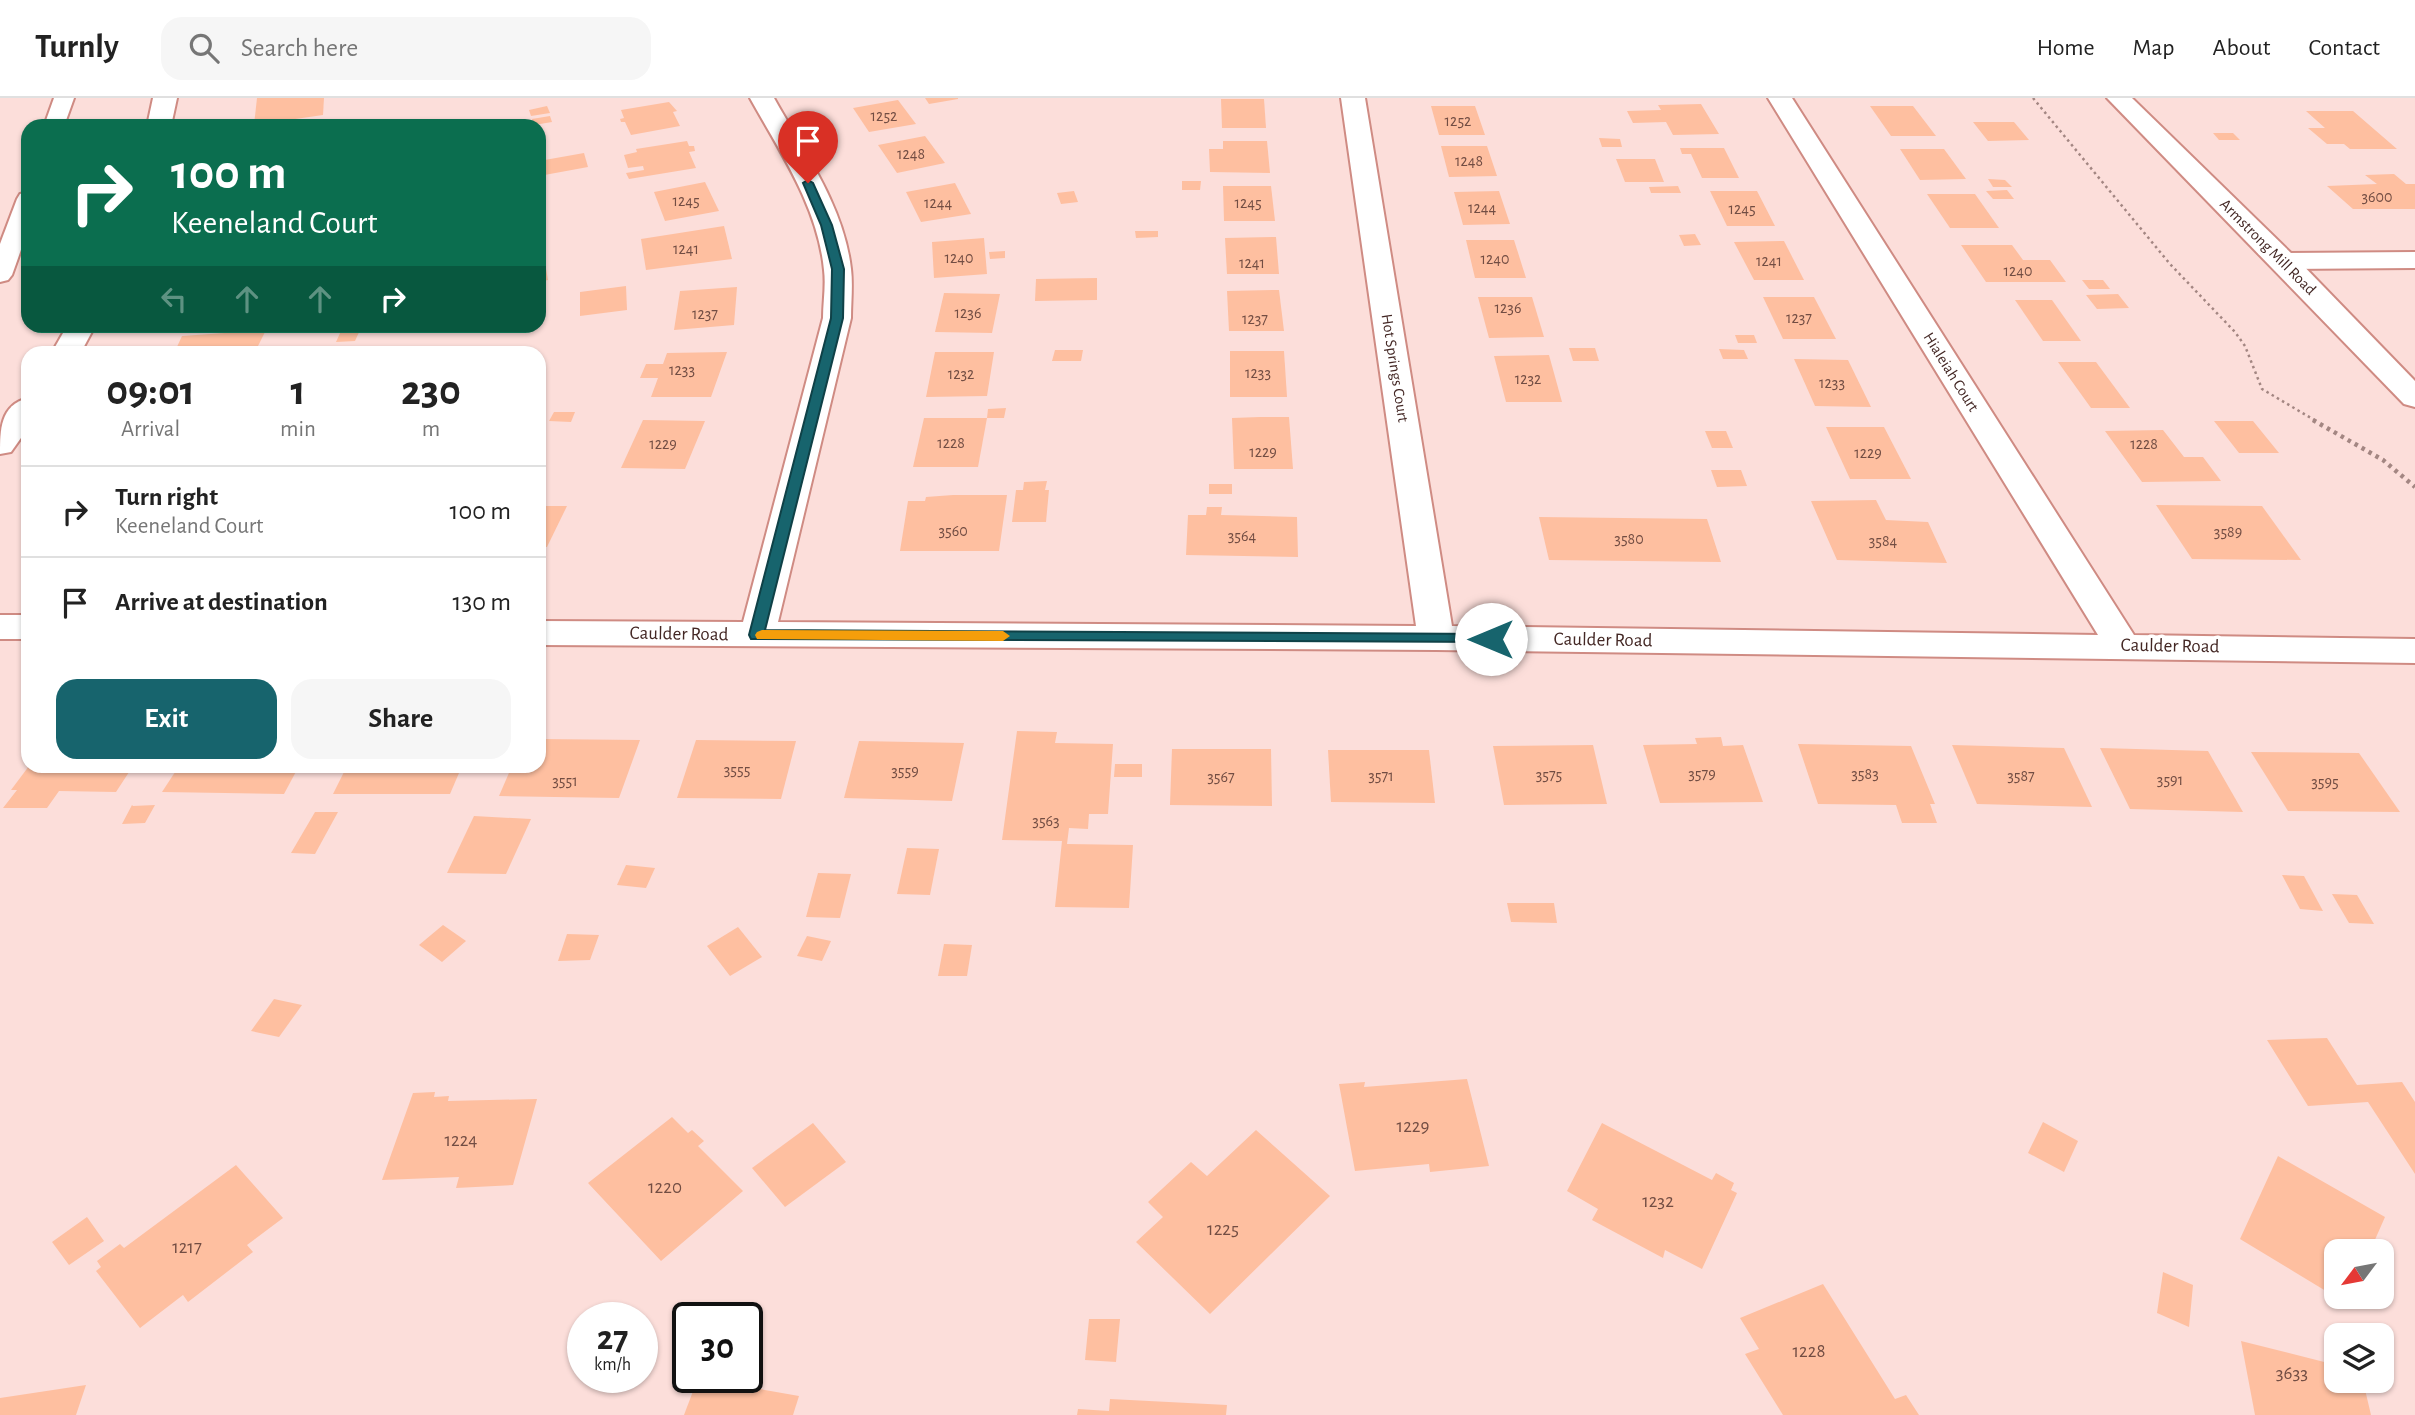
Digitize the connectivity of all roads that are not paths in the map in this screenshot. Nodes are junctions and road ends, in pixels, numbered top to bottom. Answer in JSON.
{"nodes":[{"id":1,"x":64,"y":98,"type":"edge"},
{"id":2,"x":164,"y":98,"type":"edge"},
{"id":3,"x":762,"y":98,"type":"edge"},
{"id":4,"x":1353,"y":98,"type":"edge"},
{"id":5,"x":1780,"y":98,"type":"edge"},
{"id":6,"x":2119,"y":98,"type":"edge"},
{"id":7,"x":56,"y":119,"type":"edge"},
{"id":8,"x":160,"y":119,"type":"edge"},
{"id":9,"x":21,"y":218,"type":"edge"},
{"id":10,"x":2415,"y":260,"type":"edge"},
{"id":11,"x":2283,"y":261,"type":"junction"},
{"id":12,"x":0,"y":275,"type":"edge"},
{"id":13,"x":2415,"y":398,"type":"edge"},
{"id":14,"x":21,"y":416,"type":"edge"},
{"id":15,"x":0,"y":445,"type":"edge"},
{"id":16,"x":0,"y":627,"type":"edge"},
{"id":17,"x":21,"y":627,"type":"edge"},
{"id":18,"x":546,"y":633,"type":"edge"},
{"id":19,"x":757,"y":635,"type":"junction"},
{"id":20,"x":1436,"y":638,"type":"junction"},
{"id":21,"x":2122,"y":645,"type":"junction"},
{"id":22,"x":2415,"y":651,"type":"edge"}],
"edges":[{"from":1,"to":7,"type":"lane"},
{"from":2,"to":8,"type":"street"},
{"from":3,"to":19,"type":"street"},
{"from":4,"to":20,"type":"street","name":"Hot Springs Court"},
{"from":5,"to":21,"type":"street","name":"Hialeiah Court"},
{"from":6,"to":11,"type":"street","name":"Armstrong Mill Road"},
{"from":9,"to":12,"type":"lane"},
{"from":10,"to":11,"type":"street"},
{"from":11,"to":13,"type":"street","name":"Armstrong Mill Road"},
{"from":14,"to":15,"type":"street"},
{"from":16,"to":17,"type":"street"},
{"from":18,"to":19,"type":"street","name":"Caulder Road"},
{"from":19,"to":20,"type":"street","name":"Caulder Road"},
{"from":20,"to":21,"type":"street","name":"Caulder Road"},
{"from":21,"to":22,"type":"street","name":"Caulder Road"}]}
